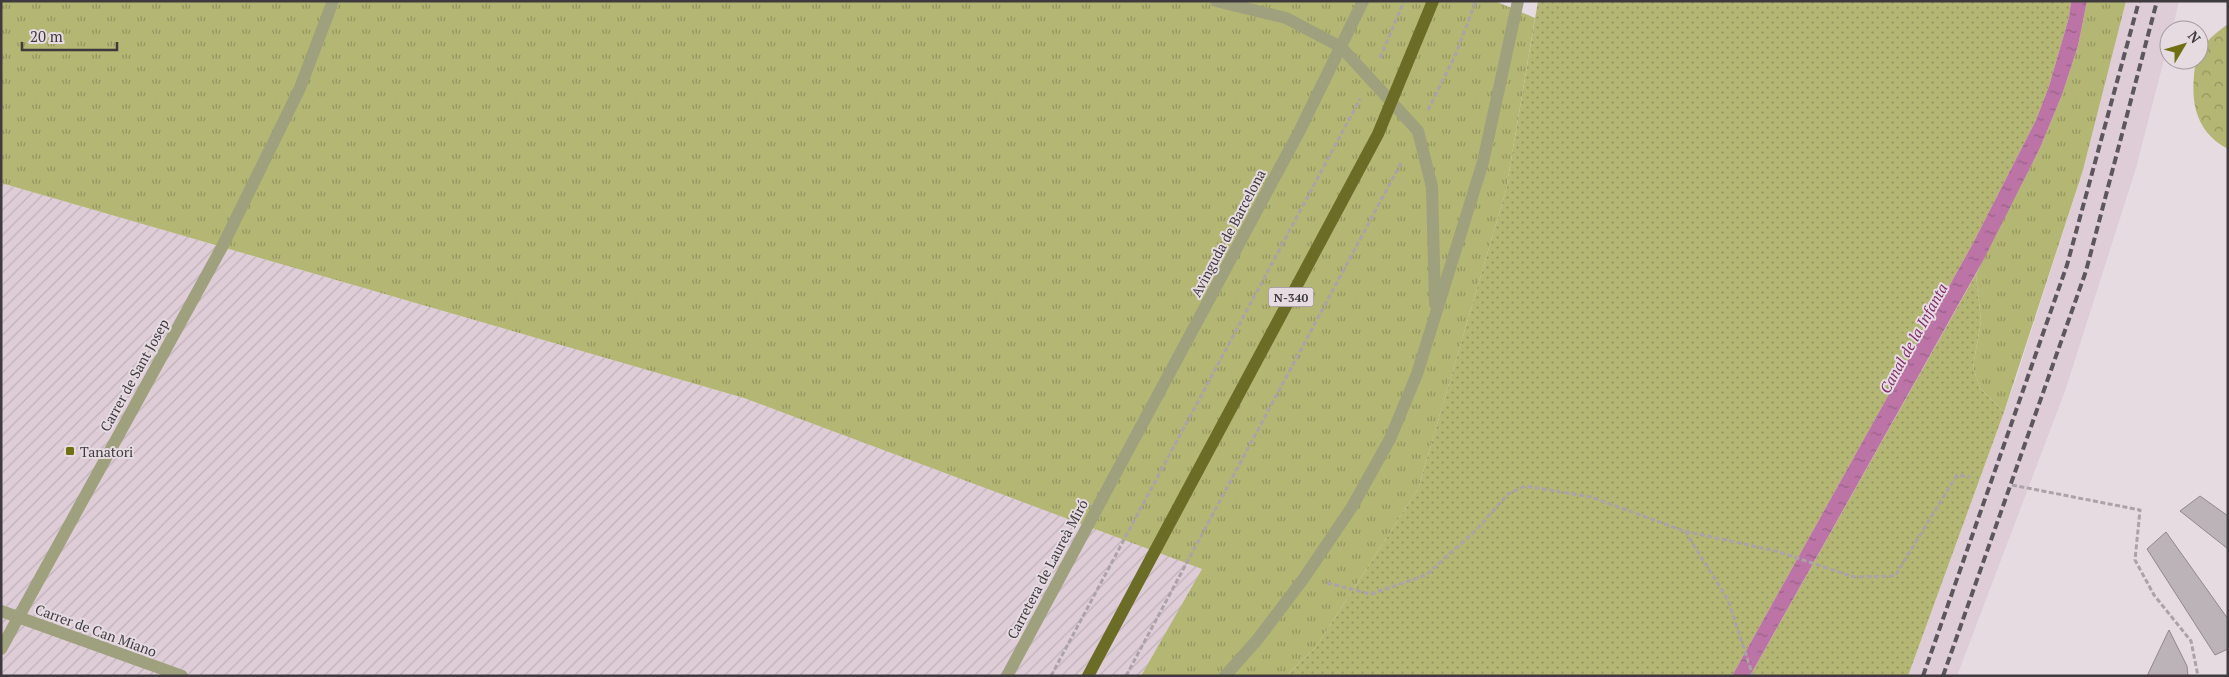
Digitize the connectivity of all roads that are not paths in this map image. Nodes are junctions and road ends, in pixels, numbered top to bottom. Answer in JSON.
{"nodes":[{"id":1,"x":333,"y":1,"type":"edge"},
{"id":2,"x":1216,"y":1,"type":"edge"},
{"id":3,"x":1363,"y":1,"type":"edge"},
{"id":4,"x":1433,"y":1,"type":"edge"},
{"id":5,"x":1518,"y":1,"type":"edge"},
{"id":6,"x":1341,"y":47,"type":"junction"},
{"id":7,"x":1392,"y":102,"type":"junction"},
{"id":8,"x":1435,"y":314,"type":"junction"},
{"id":9,"x":1115,"y":476,"type":"joint"},
{"id":10,"x":1,"y":611,"type":"edge"},
{"id":11,"x":18,"y":617,"type":"junction"},
{"id":12,"x":1,"y":649,"type":"edge"},
{"id":13,"x":182,"y":676,"type":"edge"},
{"id":14,"x":1007,"y":676,"type":"edge"},
{"id":15,"x":1088,"y":676,"type":"edge"},
{"id":16,"x":1225,"y":676,"type":"edge"}],
"edges":[{"from":1,"to":11,"type":"street","name":"Carrer de Sant Josep"},
{"from":2,"to":6,"type":"street"},
{"from":3,"to":6,"type":"street","name":"Avinguda de Barcelona"},
{"from":4,"to":7,"type":"main road","number":"N-340"},
{"from":5,"to":8,"type":"street"},
{"from":6,"to":7,"type":"street"},
{"from":6,"to":9,"type":"street","name":"Avinguda de Barcelona"},
{"from":7,"to":8,"type":"street"},
{"from":7,"to":15,"type":"main road","number":"N-340"},
{"from":8,"to":16,"type":"street"},
{"from":9,"to":14,"type":"street","name":"Carretera de Laureà Miró"},
{"from":10,"to":11,"type":"street","name":"Carrer de Can Miano"},
{"from":11,"to":12,"type":"street","name":"Carrer de Sant Josep"},
{"from":11,"to":13,"type":"street","name":"Carrer de Can Miano"}]}
